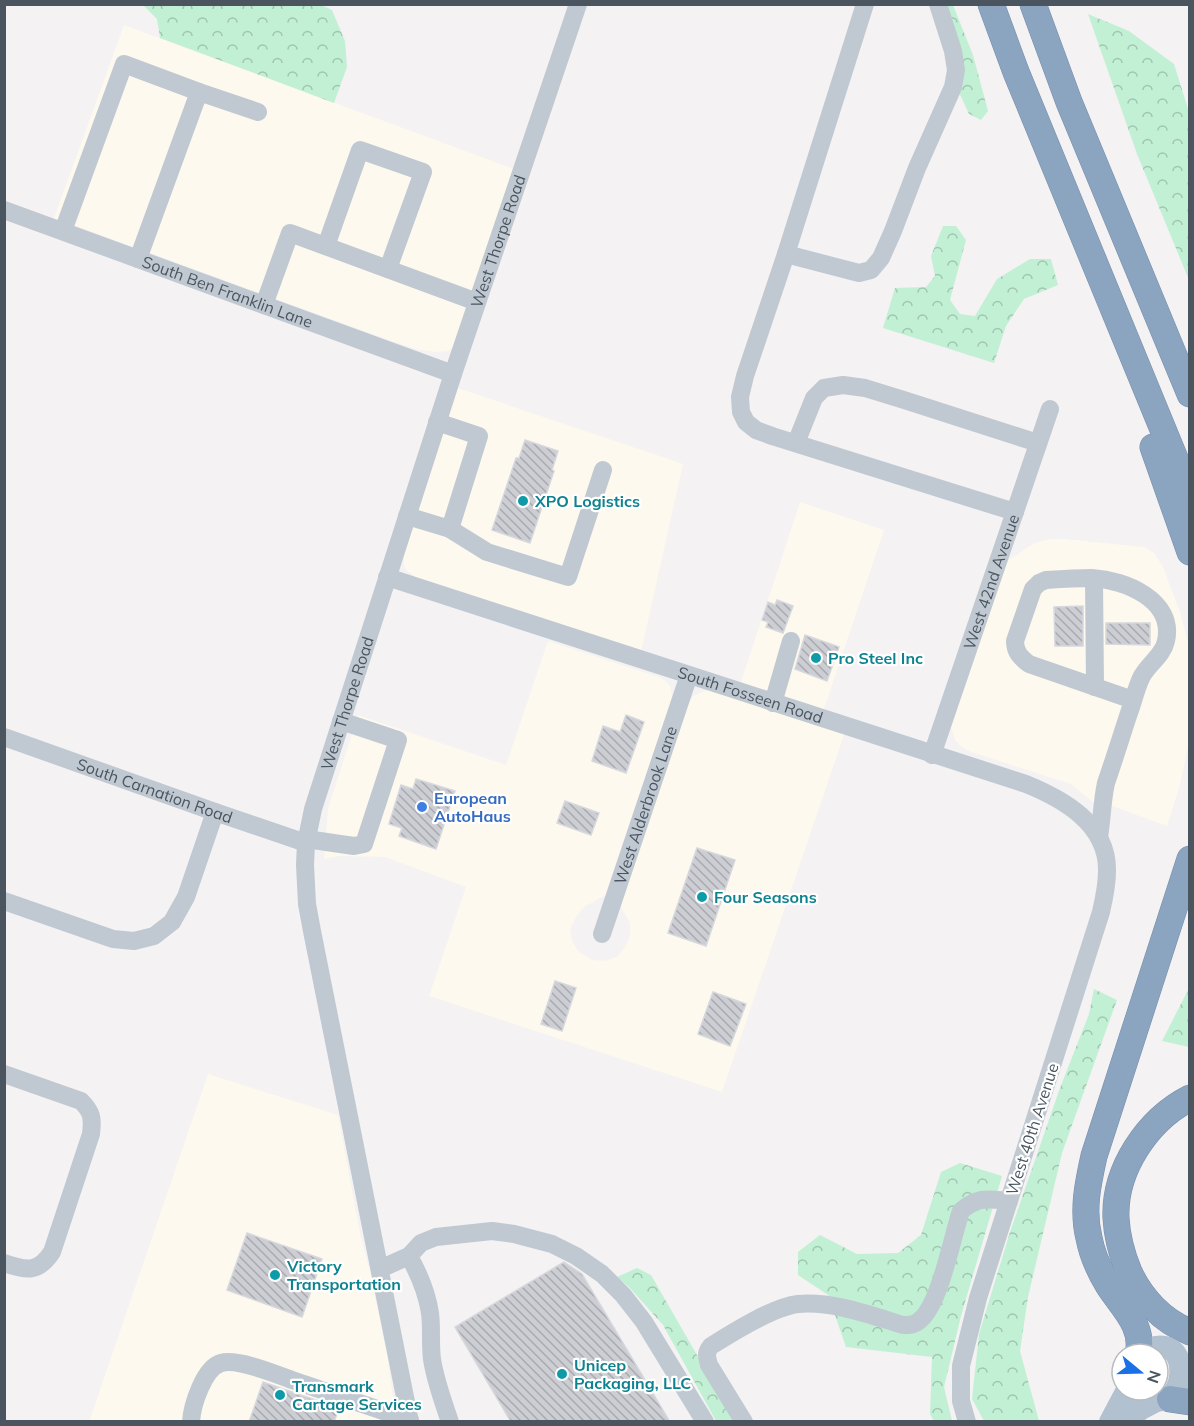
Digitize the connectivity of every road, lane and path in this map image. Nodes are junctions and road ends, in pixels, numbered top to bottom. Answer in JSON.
{"nodes":[{"id":1,"x":578,"y":4,"type":"edge"},
{"id":2,"x":865,"y":4,"type":"edge"},
{"id":3,"x":938,"y":4,"type":"edge"},
{"id":4,"x":991,"y":4,"type":"edge"},
{"id":5,"x":1033,"y":4,"type":"edge"},
{"id":6,"x":199,"y":92,"type":"junction"},
{"id":7,"x":258,"y":112,"type":"dead end"},
{"id":8,"x":4,"y":210,"type":"edge"},
{"id":9,"x":63,"y":231,"type":"junction"},
{"id":10,"x":326,"y":246,"type":"junction"},
{"id":11,"x":786,"y":254,"type":"junction"},
{"id":12,"x":138,"y":259,"type":"junction"},
{"id":13,"x":388,"y":269,"type":"junction"},
{"id":14,"x":477,"y":302,"type":"junction"},
{"id":15,"x":264,"y":305,"type":"junction"},
{"id":16,"x":453,"y":374,"type":"junction"},
{"id":17,"x":1144,"y":385,"type":"junction"},
{"id":18,"x":1190,"y":394,"type":"edge"},
{"id":19,"x":1050,"y":409,"type":"dead end"},
{"id":20,"x":437,"y":422,"type":"junction"},
{"id":21,"x":796,"y":443,"type":"junction"},
{"id":22,"x":1038,"y":443,"type":"junction"},
{"id":23,"x":603,"y":470,"type":"dead end"},
{"id":24,"x":1190,"y":495,"type":"edge"},
{"id":25,"x":1015,"y":512,"type":"junction"},
{"id":26,"x":407,"y":516,"type":"junction"},
{"id":27,"x":450,"y":529,"type":"junction"},
{"id":28,"x":1190,"y":552,"type":"edge"},
{"id":29,"x":387,"y":577,"type":"junction"},
{"id":30,"x":1094,"y":579,"type":"junction"},
{"id":31,"x":791,"y":641,"type":"dead end"},
{"id":32,"x":689,"y":675,"type":"junction"},
{"id":33,"x":1095,"y":687,"type":"junction"},
{"id":34,"x":1133,"y":700,"type":"junction"},
{"id":35,"x":773,"y":703,"type":"junction"},
{"id":36,"x":341,"y":721,"type":"junction"},
{"id":37,"x":4,"y":737,"type":"edge"},
{"id":38,"x":932,"y":755,"type":"junction"},
{"id":39,"x":215,"y":812,"type":"junction"},
{"id":40,"x":1099,"y":837,"type":"junction"},
{"id":41,"x":306,"y":841,"type":"junction"},
{"id":42,"x":1190,"y":859,"type":"edge"},
{"id":43,"x":4,"y":901,"type":"edge"},
{"id":44,"x":602,"y":934,"type":"dead end"},
{"id":45,"x":4,"y":1074,"type":"edge"},
{"id":46,"x":1190,"y":1098,"type":"edge"},
{"id":47,"x":1009,"y":1201,"type":"junction"},
{"id":48,"x":409,"y":1256,"type":"junction"},
{"id":49,"x":4,"y":1263,"type":"edge"},
{"id":50,"x":380,"y":1269,"type":"junction"},
{"id":51,"x":1190,"y":1332,"type":"edge"},
{"id":52,"x":1140,"y":1342,"type":"edge"},
{"id":53,"x":1170,"y":1349,"type":"edge"},
{"id":54,"x":1186,"y":1358,"type":"edge"},
{"id":55,"x":435,"y":1375,"type":"junction"},
{"id":56,"x":403,"y":1384,"type":"junction"},
{"id":57,"x":1172,"y":1394,"type":"edge"},
{"id":58,"x":1121,"y":1402,"type":"edge"},
{"id":59,"x":410,"y":1421,"type":"edge"},
{"id":60,"x":191,"y":1422,"type":"edge"},
{"id":61,"x":450,"y":1422,"type":"edge"},
{"id":62,"x":705,"y":1422,"type":"edge"},
{"id":63,"x":744,"y":1422,"type":"edge"},
{"id":64,"x":967,"y":1422,"type":"edge"},
{"id":65,"x":1110,"y":1422,"type":"edge"},
{"id":66,"x":1124,"y":1422,"type":"edge"}],
"edges":[{"from":1,"to":14,"type":"street","name":"West Thorpe Road"},
{"from":2,"to":11,"type":"street"},
{"from":3,"to":11,"type":"street"},
{"from":4,"to":17,"type":"highway"},
{"from":5,"to":18,"type":"highway"},
{"from":6,"to":7,"type":"street"},
{"from":6,"to":9,"type":"street"},
{"from":6,"to":12,"type":"street"},
{"from":8,"to":9,"type":"street","name":"South Ben Franklin Lane"},
{"from":9,"to":12,"type":"street","name":"South Ben Franklin Lane"},
{"from":10,"to":13,"type":"street"},
{"from":10,"to":13,"type":"street"},
{"from":10,"to":15,"type":"street"},
{"from":11,"to":21,"type":"street"},
{"from":12,"to":15,"type":"street","name":"South Ben Franklin Lane"},
{"from":13,"to":14,"type":"street"},
{"from":14,"to":16,"type":"street","name":"West Thorpe Road"},
{"from":15,"to":16,"type":"street","name":"South Ben Franklin Lane"},
{"from":16,"to":20,"type":"street","name":"West Thorpe Road"},
{"from":17,"to":24,"type":"highway"},
{"from":17,"to":28,"type":"highway"},
{"from":19,"to":22,"type":"street","name":"West 42nd Avenue"},
{"from":20,"to":26,"type":"street","name":"West Thorpe Road"},
{"from":20,"to":27,"type":"street"},
{"from":21,"to":22,"type":"street"},
{"from":21,"to":25,"type":"street"},
{"from":22,"to":25,"type":"street","name":"West 42nd Avenue"},
{"from":23,"to":27,"type":"street"},
{"from":25,"to":38,"type":"street","name":"West 42nd Avenue"},
{"from":26,"to":27,"type":"street"},
{"from":26,"to":29,"type":"street","name":"West Thorpe Road"},
{"from":29,"to":32,"type":"street","name":"South Fosseen Road"},
{"from":29,"to":36,"type":"street","name":"West Thorpe Road"},
{"from":30,"to":33,"type":"street"},
{"from":30,"to":33,"type":"street"},
{"from":30,"to":34,"type":"street"},
{"from":31,"to":35,"type":"street"},
{"from":32,"to":35,"type":"street","name":"South Fosseen Road"},
{"from":32,"to":44,"type":"street","name":"West Alderbrook Lane"},
{"from":33,"to":34,"type":"street"},
{"from":34,"to":40,"type":"street"},
{"from":35,"to":38,"type":"street","name":"South Fosseen Road"},
{"from":36,"to":41,"type":"street","name":"West Thorpe Road"},
{"from":36,"to":41,"type":"street","name":"South Carnation Road"},
{"from":37,"to":39,"type":"street","name":"South Carnation Road"},
{"from":38,"to":40,"type":"street","name":"South Fosseen Road"},
{"from":39,"to":41,"type":"street","name":"South Carnation Road"},
{"from":39,"to":43,"type":"street"},
{"from":40,"to":47,"type":"street","name":"West 40th Avenue"},
{"from":41,"to":50,"type":"street","name":"West Thorpe Road"},
{"from":42,"to":52,"type":"highway"},
{"from":45,"to":49,"type":"street"},
{"from":46,"to":51,"type":"highway"},
{"from":47,"to":63,"type":"street"},
{"from":47,"to":64,"type":"street","name":"West 40th Avenue"},
{"from":48,"to":50,"type":"street"},
{"from":48,"to":55,"type":"street"},
{"from":48,"to":62,"type":"street"},
{"from":50,"to":56,"type":"street","name":"West Thorpe Road"},
{"from":53,"to":54,"type":"main road"},
{"from":54,"to":57,"type":"main road"},
{"from":55,"to":56,"type":"street"},
{"from":55,"to":61,"type":"street"},
{"from":56,"to":59,"type":"street","name":"West Thorpe Road"},
{"from":57,"to":66,"type":"main road"},
{"from":58,"to":65,"type":"main road"},
{"from":59,"to":60,"type":"street"}]}
